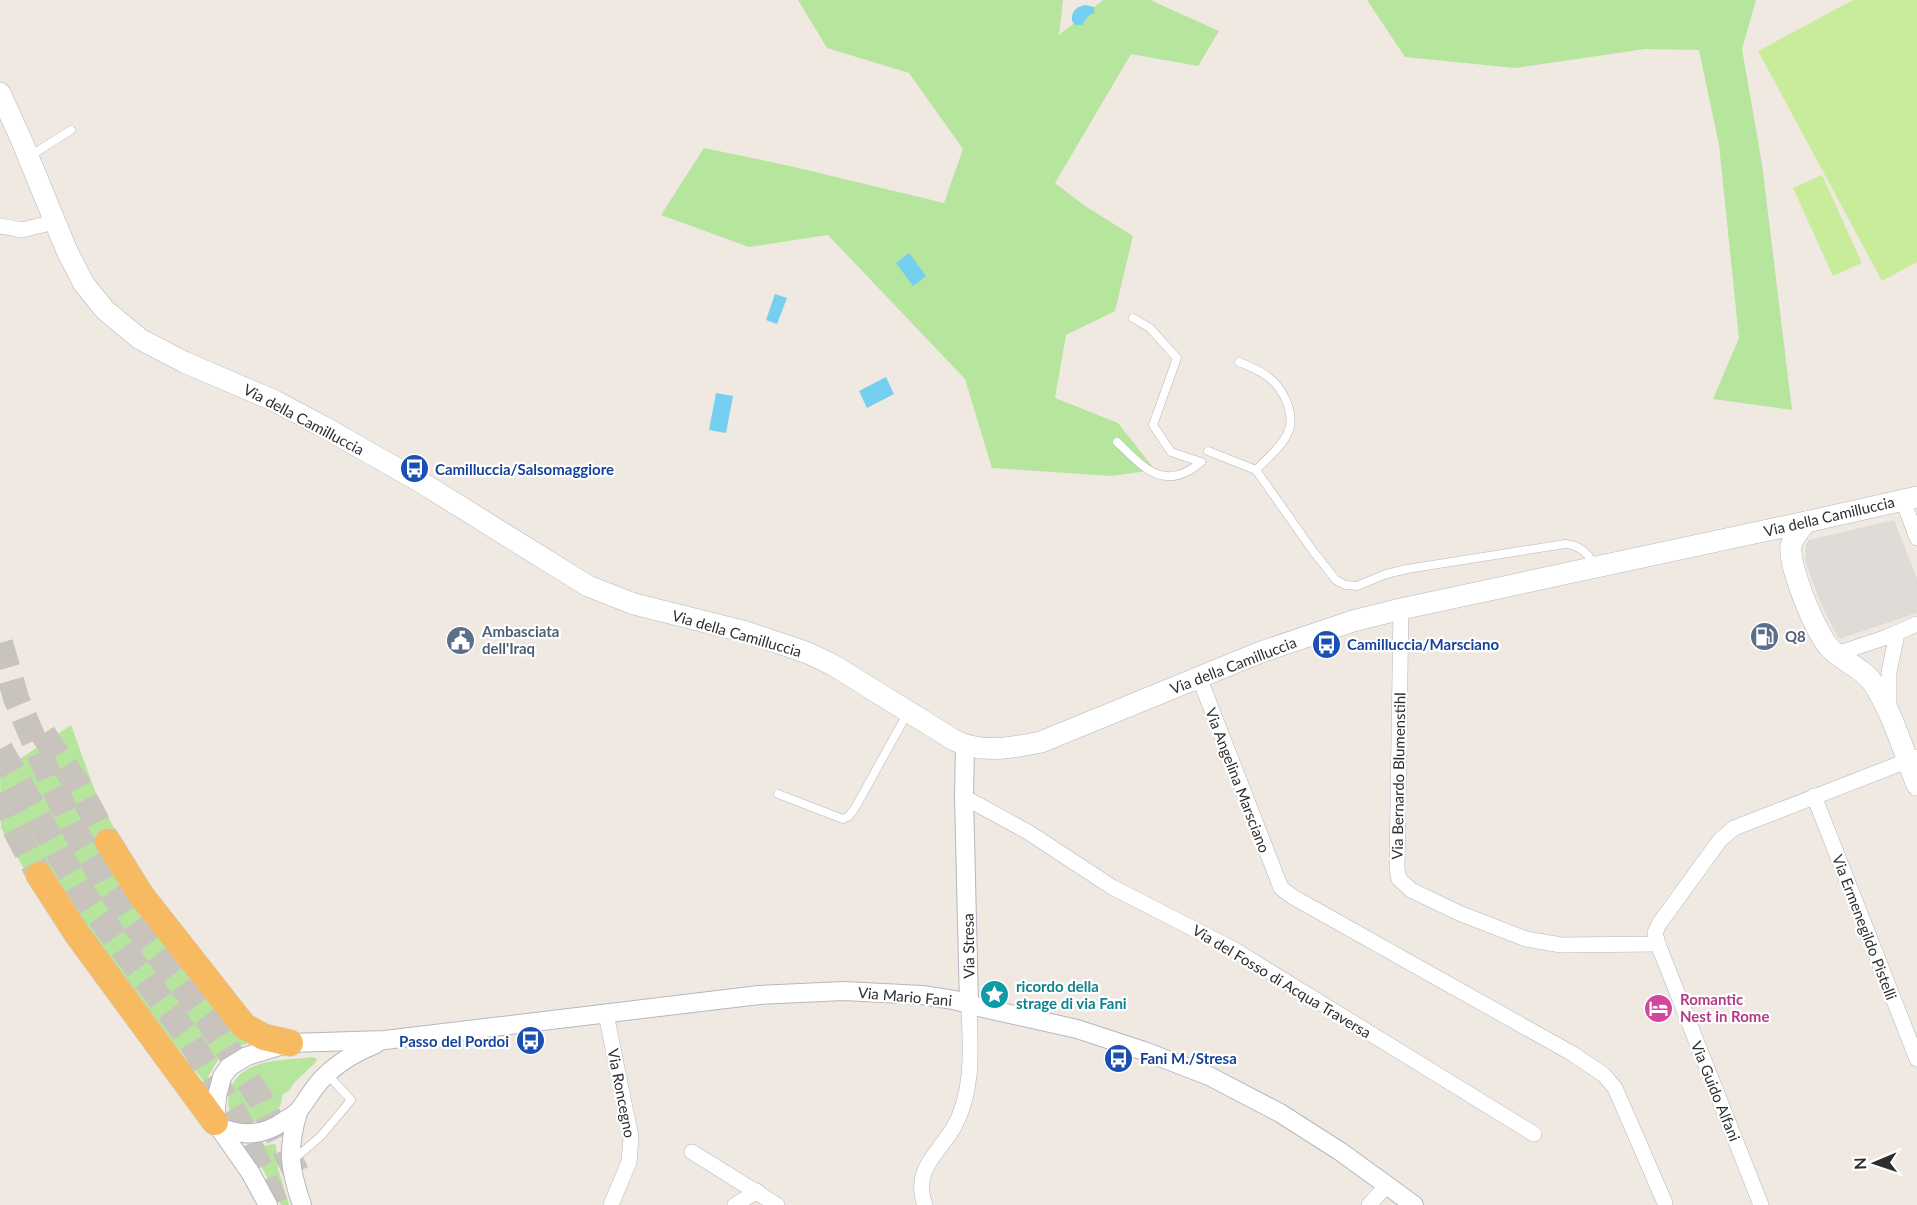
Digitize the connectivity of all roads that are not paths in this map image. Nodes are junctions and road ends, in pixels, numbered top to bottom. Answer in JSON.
{"nodes":[{"id":1,"x":0,"y":93,"type":"edge"},
{"id":2,"x":71,"y":130,"type":"dead end"},
{"id":3,"x":29,"y":157,"type":"junction"},
{"id":4,"x":54,"y":222,"type":"junction"},
{"id":5,"x":0,"y":226,"type":"edge"},
{"id":6,"x":1133,"y":318,"type":"dead end"},
{"id":7,"x":1239,"y":362,"type":"dead end"},
{"id":8,"x":1117,"y":442,"type":"dead end"},
{"id":9,"x":1208,"y":451,"type":"dead end"},
{"id":10,"x":1256,"y":470,"type":"junction"},
{"id":11,"x":1910,"y":498,"type":"edge"},
{"id":12,"x":1806,"y":522,"type":"junction"},
{"id":13,"x":1740,"y":536,"type":"junction"},
{"id":14,"x":1917,"y":538,"type":"edge"},
{"id":15,"x":1792,"y":563,"type":"junction"},
{"id":16,"x":1596,"y":567,"type":"junction"},
{"id":17,"x":1401,"y":609,"type":"junction"},
{"id":18,"x":1917,"y":624,"type":"edge"},
{"id":19,"x":1897,"y":634,"type":"junction"},
{"id":20,"x":1836,"y":654,"type":"junction"},
{"id":21,"x":1199,"y":677,"type":"junction"},
{"id":22,"x":908,"y":713,"type":"junction"},
{"id":23,"x":1889,"y":716,"type":"junction"},
{"id":24,"x":965,"y":746,"type":"junction"},
{"id":25,"x":1912,"y":758,"type":"edge"},
{"id":26,"x":1917,"y":785,"type":"edge"},
{"id":27,"x":778,"y":794,"type":"dead end"},
{"id":28,"x":1814,"y":796,"type":"junction"},
{"id":29,"x":964,"y":797,"type":"junction"},
{"id":30,"x":108,"y":842,"type":"tunnel mouth"},
{"id":31,"x":39,"y":875,"type":"tunnel mouth"},
{"id":32,"x":1658,"y":944,"type":"junction"},
{"id":33,"x":969,"y":1004,"type":"junction"},
{"id":34,"x":606,"y":1014,"type":"junction"},
{"id":35,"x":385,"y":1040,"type":"junction"},
{"id":36,"x":321,"y":1042,"type":"junction"},
{"id":37,"x":290,"y":1043,"type":"junction"},
{"id":38,"x":1917,"y":1059,"type":"edge"},
{"id":39,"x":327,"y":1074,"type":"junction"},
{"id":40,"x":298,"y":1112,"type":"junction"},
{"id":41,"x":216,"y":1124,"type":"junction"},
{"id":42,"x":1534,"y":1134,"type":"dead end"},
{"id":43,"x":692,"y":1152,"type":"dead end"},
{"id":44,"x":290,"y":1162,"type":"junction"},
{"id":45,"x":1387,"y":1185,"type":"junction"},
{"id":46,"x":757,"y":1191,"type":"junction"},
{"id":47,"x":1665,"y":1203,"type":"dead end"},
{"id":48,"x":268,"y":1205,"type":"edge"},
{"id":49,"x":302,"y":1205,"type":"edge"},
{"id":50,"x":611,"y":1205,"type":"edge"},
{"id":51,"x":735,"y":1205,"type":"edge"},
{"id":52,"x":777,"y":1205,"type":"edge"},
{"id":53,"x":925,"y":1205,"type":"edge"},
{"id":54,"x":1369,"y":1205,"type":"edge"},
{"id":55,"x":1414,"y":1205,"type":"edge"},
{"id":56,"x":1761,"y":1205,"type":"edge"}],
"edges":[{"from":1,"to":3,"type":"main road","name":"Via della Camilluccia"},
{"from":2,"to":3,"type":"lane"},
{"from":3,"to":4,"type":"main road","name":"Via della Camilluccia"},
{"from":4,"to":5,"type":"street"},
{"from":4,"to":22,"type":"main road","name":"Via della Camilluccia"},
{"from":6,"to":8,"type":"lane"},
{"from":7,"to":10,"type":"lane"},
{"from":9,"to":10,"type":"lane"},
{"from":10,"to":16,"type":"lane"},
{"from":11,"to":12,"type":"main road","name":"Via della Camilluccia"},
{"from":11,"to":14,"type":"street"},
{"from":12,"to":13,"type":"main road","name":"Via della Camilluccia"},
{"from":12,"to":15,"type":"main road"},
{"from":13,"to":15,"type":"main road","name":"Via della Camilluccia"},
{"from":13,"to":16,"type":"main road","name":"Via della Camilluccia"},
{"from":15,"to":20,"type":"main road"},
{"from":16,"to":17,"type":"main road","name":"Via della Camilluccia"},
{"from":17,"to":21,"type":"main road","name":"Via della Camilluccia"},
{"from":17,"to":32,"type":"street","name":"Via Bernardo Blumenstihl"},
{"from":18,"to":19,"type":"street"},
{"from":19,"to":20,"type":"street"},
{"from":19,"to":23,"type":"street"},
{"from":20,"to":23,"type":"main road"},
{"from":21,"to":24,"type":"main road","name":"Via della Camilluccia"},
{"from":21,"to":47,"type":"street","name":"Via Angelina Marsciano"},
{"from":22,"to":24,"type":"main road","name":"Via della Camilluccia"},
{"from":22,"to":27,"type":"lane"},
{"from":23,"to":25,"type":"main road"},
{"from":24,"to":29,"type":"street","name":"Via Stresa"},
{"from":25,"to":26,"type":"main road"},
{"from":25,"to":28,"type":"street"},
{"from":28,"to":32,"type":"street"},
{"from":28,"to":38,"type":"street","name":"Via Ermenegildo Pistelli"},
{"from":29,"to":33,"type":"street","name":"Via Stresa"},
{"from":29,"to":42,"type":"street","name":"Via del Fosso di Acqua Traversa"},
{"from":30,"to":37,"type":"highway"},
{"from":31,"to":41,"type":"highway"},
{"from":32,"to":56,"type":"street","name":"Via Guido Alfani"},
{"from":33,"to":34,"type":"street","name":"Via Mario Fani"},
{"from":33,"to":45,"type":"street","name":"Via Mario Fani"},
{"from":33,"to":53,"type":"street","name":"Via Stresa"},
{"from":34,"to":35,"type":"street","name":"Via Mario Fani"},
{"from":34,"to":50,"type":"street","name":"Via Roncegno"},
{"from":35,"to":36,"type":"street"},
{"from":35,"to":39,"type":"street"},
{"from":36,"to":37,"type":"street"},
{"from":36,"to":39,"type":"street"},
{"from":37,"to":41,"type":"street"},
{"from":39,"to":40,"type":"street"},
{"from":39,"to":44,"type":"lane"},
{"from":40,"to":41,"type":"street"},
{"from":40,"to":44,"type":"street"},
{"from":41,"to":48,"type":"street"},
{"from":43,"to":46,"type":"street"},
{"from":44,"to":49,"type":"street"},
{"from":45,"to":54,"type":"street"},
{"from":45,"to":55,"type":"street","name":"Via Mario Fani"},
{"from":46,"to":51,"type":"street"},
{"from":46,"to":52,"type":"street"}]}
